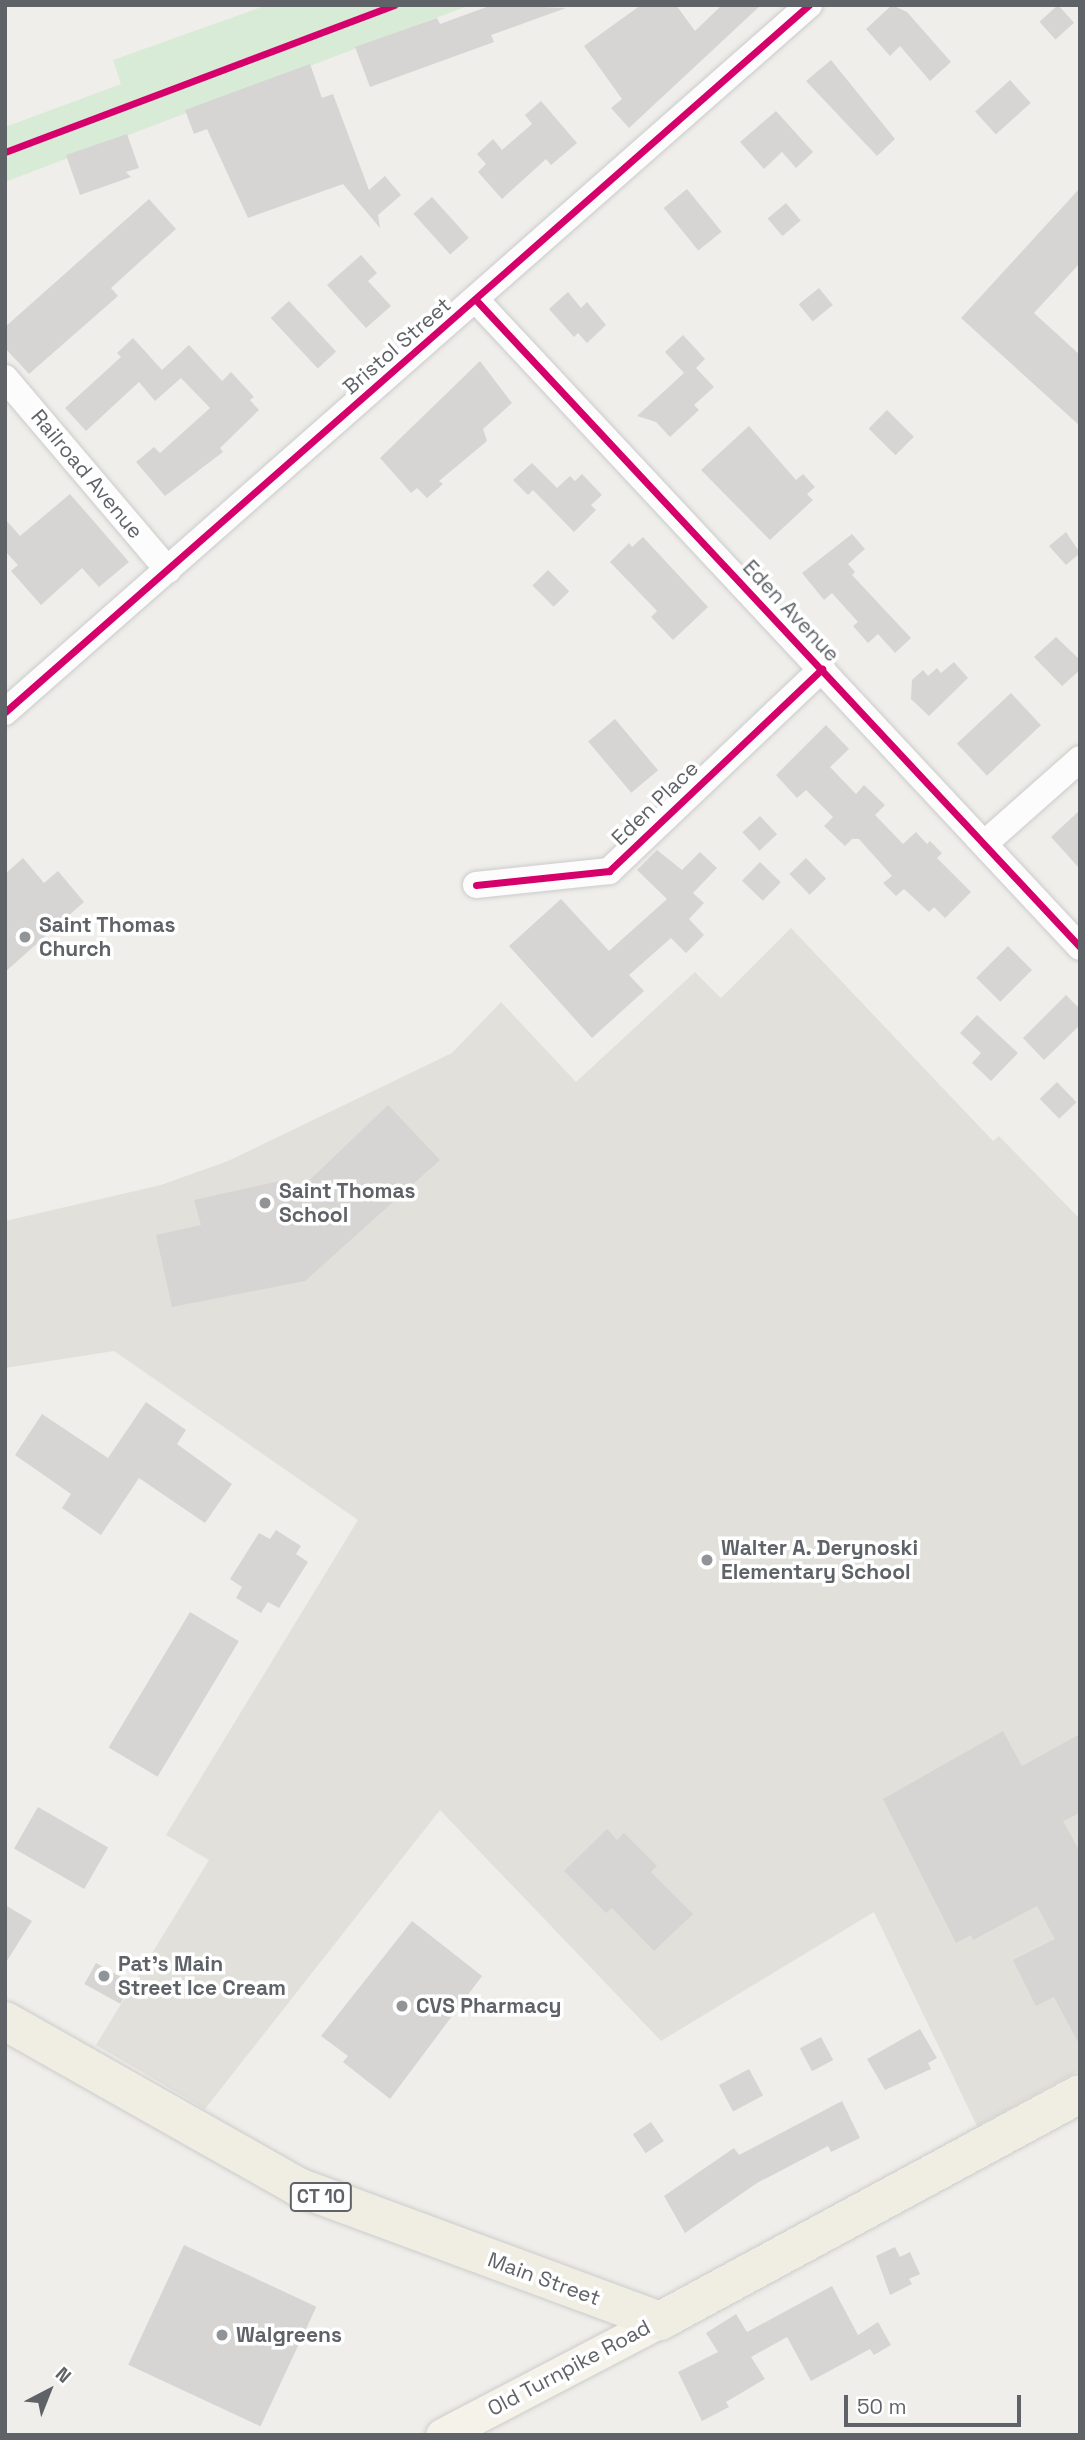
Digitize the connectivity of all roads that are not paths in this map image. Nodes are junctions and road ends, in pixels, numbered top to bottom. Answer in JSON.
{"nodes":[{"id":1,"x":809,"y":5,"type":"edge"},
{"id":2,"x":476,"y":300,"type":"junction"},
{"id":3,"x":5,"y":378,"type":"edge"},
{"id":4,"x":168,"y":570,"type":"junction"},
{"id":5,"x":822,"y":669,"type":"junction"},
{"id":6,"x":5,"y":712,"type":"edge"},
{"id":7,"x":1080,"y":759,"type":"edge"},
{"id":8,"x":984,"y":844,"type":"junction"},
{"id":9,"x":476,"y":885,"type":"dead end"},
{"id":10,"x":1080,"y":947,"type":"edge"},
{"id":11,"x":5,"y":2021,"type":"edge"},
{"id":12,"x":1080,"y":2094,"type":"edge"},
{"id":13,"x":660,"y":2321,"type":"junction"},
{"id":14,"x":442,"y":2435,"type":"edge"}],
"edges":[{"from":1,"to":2,"type":"street","name":"Bristol Street"},
{"from":2,"to":4,"type":"street","name":"Bristol Street"},
{"from":2,"to":5,"type":"street","name":"Eden Avenue"},
{"from":3,"to":4,"type":"street","name":"Railroad Avenue"},
{"from":4,"to":6,"type":"street","name":"Bristol Street"},
{"from":5,"to":8,"type":"street","name":"Eden Avenue"},
{"from":5,"to":9,"type":"street","name":"Eden Place"},
{"from":7,"to":8,"type":"street"},
{"from":8,"to":10,"type":"street","name":"Eden Avenue"},
{"from":11,"to":13,"type":"highway","name":"Main Street","number":"CT 10"},
{"from":12,"to":13,"type":"highway"},
{"from":13,"to":14,"type":"main road","name":"Old Turnpike Road"}]}
